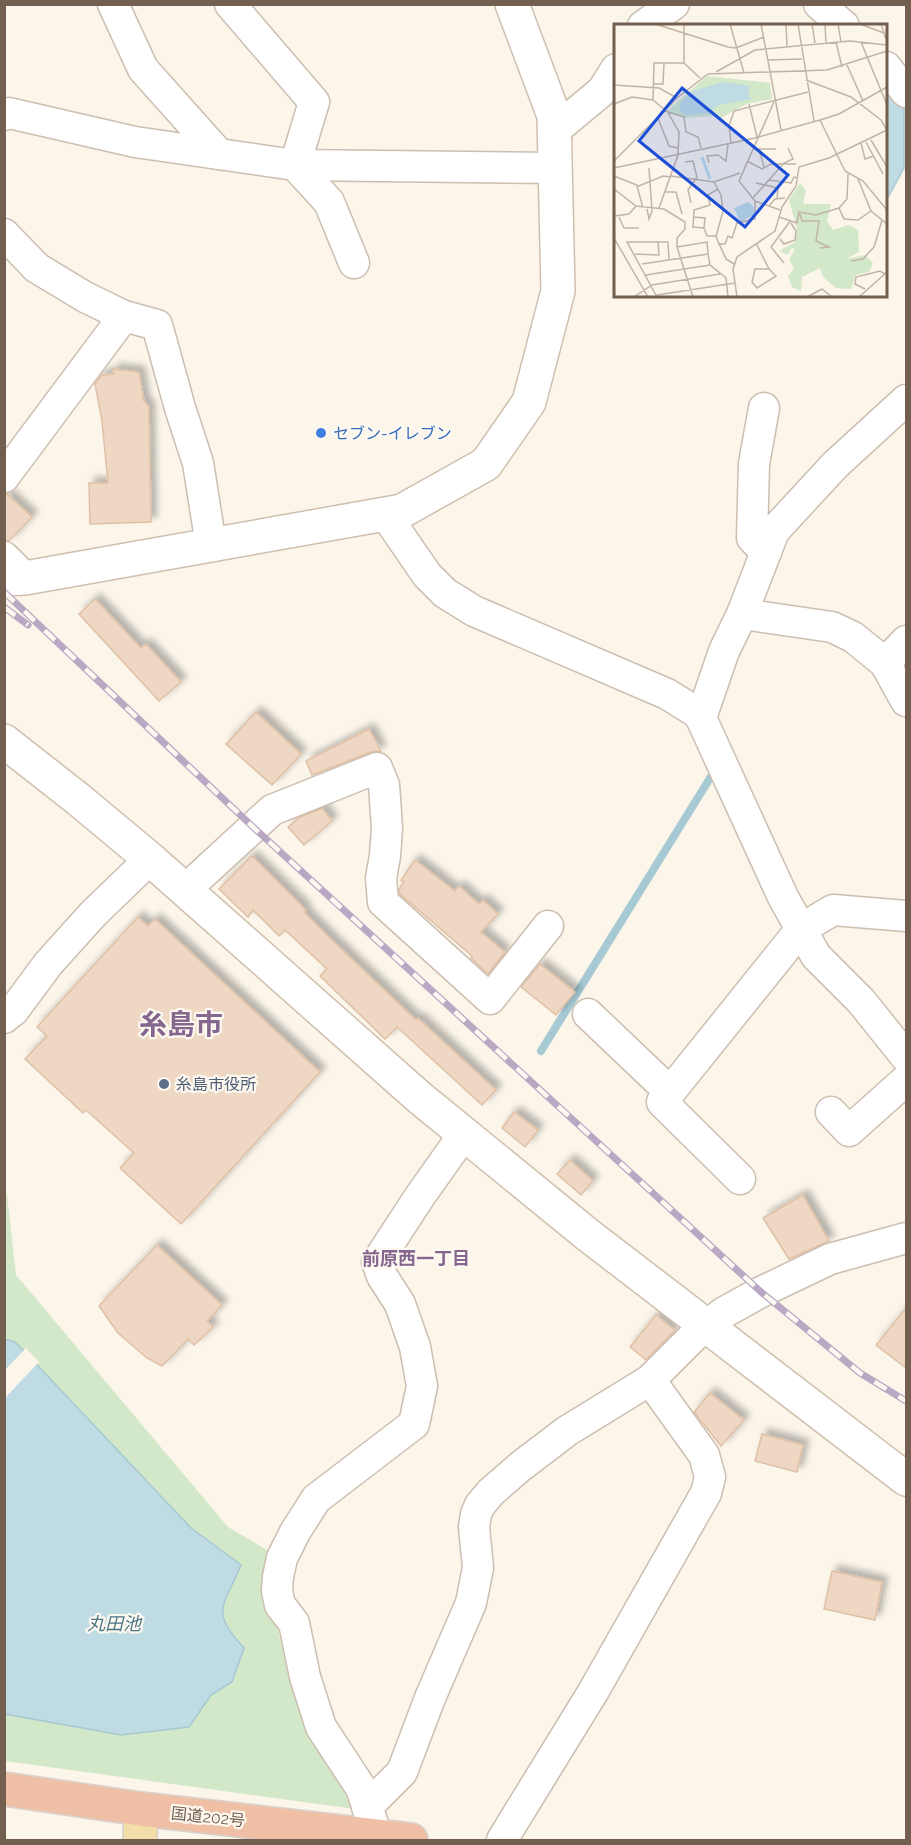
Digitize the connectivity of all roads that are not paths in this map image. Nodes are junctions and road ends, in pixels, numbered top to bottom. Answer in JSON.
{"nodes":[{"id":1,"x":113,"y":4,"type":"edge"},
{"id":2,"x":230,"y":4,"type":"edge"},
{"id":3,"x":512,"y":4,"type":"edge"},
{"id":4,"x":674,"y":4,"type":"edge"},
{"id":5,"x":819,"y":4,"type":"edge"},
{"id":6,"x":646,"y":24,"type":"edge"},
{"id":7,"x":842,"y":24,"type":"edge"},
{"id":8,"x":887,"y":69,"type":"edge"},
{"id":9,"x":614,"y":71,"type":"edge"},
{"id":10,"x":906,"y":92,"type":"edge"},
{"id":11,"x":4,"y":115,"type":"edge"},
{"id":12,"x":554,"y":131,"type":"junction"},
{"id":13,"x":219,"y":154,"type":"junction"},
{"id":14,"x":295,"y":165,"type":"junction"},
{"id":15,"x":555,"y":168,"type":"junction"},
{"id":16,"x":4,"y":234,"type":"edge"},
{"id":17,"x":354,"y":263,"type":"dead end"},
{"id":18,"x":124,"y":316,"type":"junction"},
{"id":19,"x":906,"y":400,"type":"edge"},
{"id":20,"x":765,"y":408,"type":"dead end"},
{"id":21,"x":4,"y":477,"type":"edge"},
{"id":22,"x":385,"y":514,"type":"junction"},
{"id":23,"x":211,"y":545,"type":"junction"},
{"id":24,"x":766,"y":552,"type":"junction"},
{"id":25,"x":11,"y":571,"type":"edge"},
{"id":26,"x":742,"y":614,"type":"junction"},
{"id":27,"x":906,"y":641,"type":"edge"},
{"id":28,"x":885,"y":663,"type":"junction"},
{"id":29,"x":906,"y":701,"type":"edge"},
{"id":30,"x":701,"y":718,"type":"junction"},
{"id":31,"x":4,"y":741,"type":"edge"},
{"id":32,"x":150,"y":859,"type":"junction"},
{"id":33,"x":184,"y":890,"type":"junction"},
{"id":34,"x":906,"y":916,"type":"edge"},
{"id":35,"x":548,"y":926,"type":"dead end"},
{"id":36,"x":801,"y":929,"type":"junction"},
{"id":37,"x":588,"y":1014,"type":"dead end"},
{"id":38,"x":4,"y":1018,"type":"edge"},
{"id":39,"x":906,"y":1057,"type":"edge"},
{"id":40,"x":906,"y":1080,"type":"edge"},
{"id":41,"x":670,"y":1092,"type":"junction"},
{"id":42,"x":831,"y":1112,"type":"dead end"},
{"id":43,"x":464,"y":1134,"type":"junction"},
{"id":44,"x":740,"y":1179,"type":"dead end"},
{"id":45,"x":906,"y":1238,"type":"edge"},
{"id":46,"x":706,"y":1326,"type":"junction"},
{"id":47,"x":650,"y":1380,"type":"junction"},
{"id":48,"x":906,"y":1479,"type":"edge"},
{"id":49,"x":4,"y":1789,"type":"edge"},
{"id":50,"x":141,"y":1825,"type":"edge"},
{"id":51,"x":367,"y":1830,"type":"edge"},
{"id":52,"x":411,"y":1840,"type":"edge"},
{"id":53,"x":502,"y":1840,"type":"edge"}],
"edges":[{"from":1,"to":13,"type":"street"},
{"from":2,"to":14,"type":"street"},
{"from":3,"to":12,"type":"street"},
{"from":4,"to":6,"type":"street"},
{"from":5,"to":7,"type":"street"},
{"from":8,"to":10,"type":"street"},
{"from":9,"to":12,"type":"street"},
{"from":11,"to":13,"type":"street"},
{"from":12,"to":15,"type":"street"},
{"from":13,"to":14,"type":"street"},
{"from":14,"to":15,"type":"street"},
{"from":14,"to":17,"type":"street"},
{"from":15,"to":22,"type":"street"},
{"from":16,"to":18,"type":"street"},
{"from":18,"to":21,"type":"street"},
{"from":18,"to":23,"type":"street"},
{"from":19,"to":24,"type":"street"},
{"from":20,"to":24,"type":"street"},
{"from":22,"to":23,"type":"street"},
{"from":22,"to":30,"type":"street"},
{"from":23,"to":25,"type":"street"},
{"from":24,"to":26,"type":"street"},
{"from":26,"to":28,"type":"street"},
{"from":26,"to":30,"type":"street"},
{"from":27,"to":28,"type":"street"},
{"from":28,"to":29,"type":"street"},
{"from":30,"to":36,"type":"street"},
{"from":31,"to":32,"type":"street"},
{"from":32,"to":33,"type":"street"},
{"from":32,"to":38,"type":"street"},
{"from":33,"to":35,"type":"street"},
{"from":33,"to":43,"type":"street"},
{"from":34,"to":36,"type":"street"},
{"from":36,"to":39,"type":"street"},
{"from":36,"to":41,"type":"street"},
{"from":37,"to":41,"type":"street"},
{"from":40,"to":42,"type":"street"},
{"from":41,"to":44,"type":"street"},
{"from":43,"to":46,"type":"street"},
{"from":43,"to":51,"type":"street"},
{"from":45,"to":46,"type":"street"},
{"from":46,"to":47,"type":"street"},
{"from":46,"to":48,"type":"street"},
{"from":47,"to":51,"type":"street"},
{"from":47,"to":53,"type":"street"},
{"from":49,"to":50,"type":"highway","name":"国道202号"},
{"from":50,"to":51,"type":"highway","name":"国道202号"},
{"from":51,"to":52,"type":"highway","name":"国道202号"}]}
